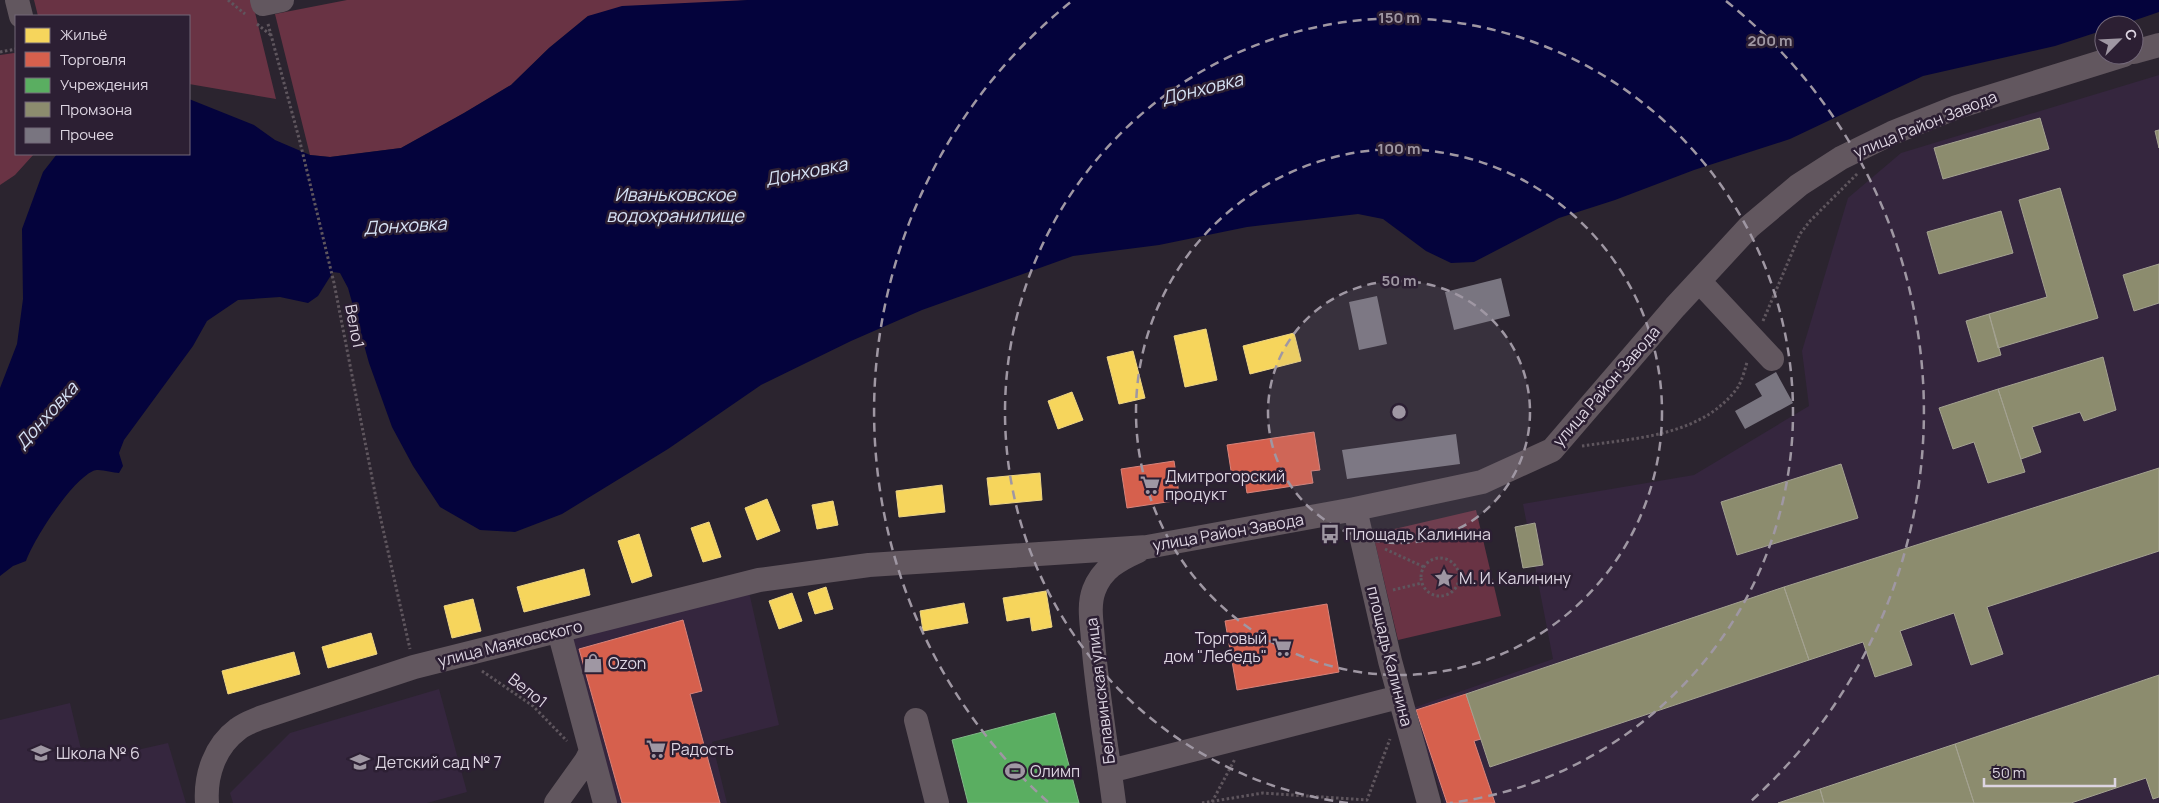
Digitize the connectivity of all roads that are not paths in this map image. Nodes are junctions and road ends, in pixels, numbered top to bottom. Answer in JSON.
{"nodes":[{"id":1,"x":17,"y":0,"type":"edge"},
{"id":2,"x":21,"y":15,"type":"edge"},
{"id":3,"x":2159,"y":44,"type":"edge"},
{"id":4,"x":2144,"y":49,"type":"edge"},
{"id":5,"x":2094,"y":64,"type":"edge"},
{"id":6,"x":1699,"y":281,"type":"junction"},
{"id":7,"x":1772,"y":359,"type":"dead end"},
{"id":8,"x":1355,"y":509,"type":"junction"},
{"id":9,"x":1147,"y":547,"type":"junction"},
{"id":10,"x":869,"y":565,"type":"joint"},
{"id":11,"x":559,"y":631,"type":"junction"},
{"id":12,"x":1401,"y":701,"type":"junction"},
{"id":13,"x":916,"y":720,"type":"dead end"},
{"id":14,"x":588,"y":756,"type":"junction"},
{"id":15,"x":1110,"y":771,"type":"junction"},
{"id":16,"x":207,"y":802,"type":"edge"},
{"id":17,"x":556,"y":803,"type":"edge"},
{"id":18,"x":605,"y":803,"type":"edge"},
{"id":19,"x":937,"y":803,"type":"edge"},
{"id":20,"x":1114,"y":803,"type":"edge"},
{"id":21,"x":1429,"y":803,"type":"edge"}],
"edges":[{"from":1,"to":2,"type":"street"},
{"from":3,"to":4,"type":"street"},
{"from":5,"to":6,"type":"street","name":"улица Район Завода"},
{"from":6,"to":7,"type":"street"},
{"from":6,"to":8,"type":"street","name":"улица Район Завода"},
{"from":8,"to":9,"type":"street","name":"улица Район Завода"},
{"from":8,"to":12,"type":"street","name":"площадь Калинина"},
{"from":9,"to":10,"type":"street","name":"улица Район Завода"},
{"from":9,"to":15,"type":"street","name":"Белавинская улица"},
{"from":10,"to":11,"type":"street","name":"улица Маяковского"},
{"from":11,"to":14,"type":"street"},
{"from":11,"to":16,"type":"street","name":"улица Маяковского"},
{"from":12,"to":15,"type":"street"},
{"from":12,"to":21,"type":"street","name":"площадь Калинина"},
{"from":13,"to":19,"type":"street"},
{"from":14,"to":17,"type":"street"},
{"from":14,"to":18,"type":"street"},
{"from":15,"to":20,"type":"street","name":"Белавинская улица"}]}
